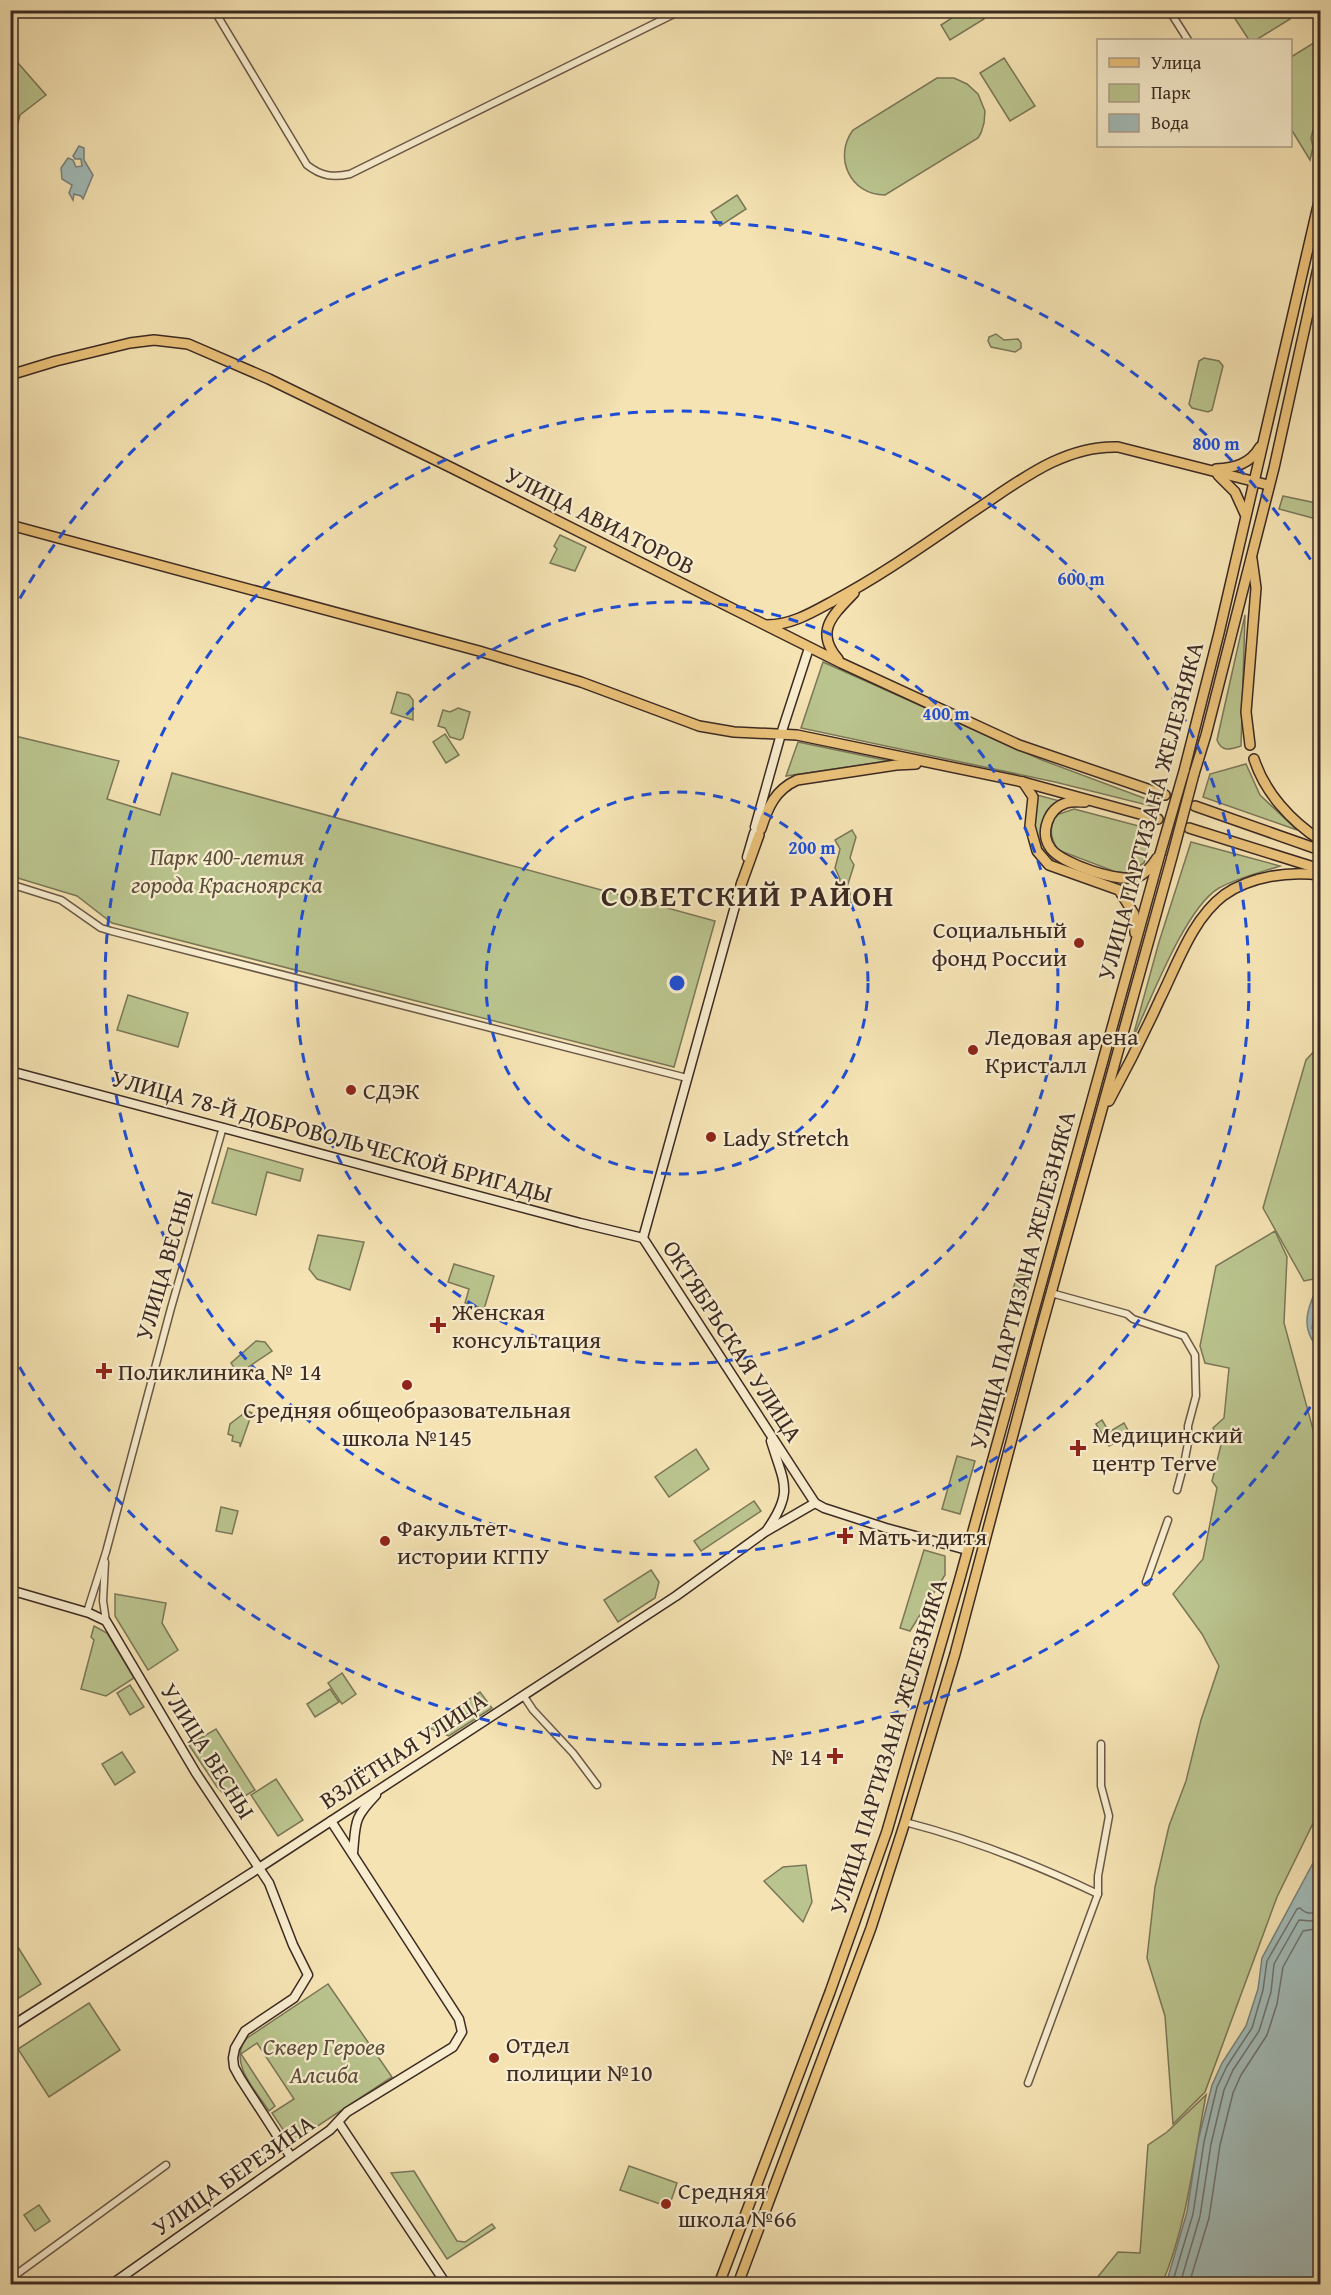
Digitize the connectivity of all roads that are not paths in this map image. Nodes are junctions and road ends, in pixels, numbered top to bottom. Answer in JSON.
{"nodes":[{"id":1,"x":214,"y":10,"type":"edge"},
{"id":2,"x":682,"y":10,"type":"edge"},
{"id":3,"x":1169,"y":10,"type":"edge"},
{"id":4,"x":1187,"y":39,"type":"edge"},
{"id":5,"x":1320,"y":197,"type":"edge"},
{"id":6,"x":1320,"y":259,"type":"edge"},
{"id":7,"x":10,"y":375,"type":"edge"},
{"id":8,"x":1264,"y":441,"type":"junction"},
{"id":9,"x":1211,"y":470,"type":"junction"},
{"id":10,"x":1253,"y":481,"type":"junction"},
{"id":11,"x":1268,"y":485,"type":"junction"},
{"id":12,"x":1245,"y":515,"type":"junction"},
{"id":13,"x":10,"y":525,"type":"edge"},
{"id":14,"x":1252,"y":554,"type":"junction"},
{"id":15,"x":859,"y":587,"type":"junction"},
{"id":16,"x":765,"y":625,"type":"junction"},
{"id":17,"x":809,"y":648,"type":"junction"},
{"id":18,"x":841,"y":663,"type":"junction"},
{"id":19,"x":781,"y":734,"type":"junction"},
{"id":20,"x":1250,"y":745,"type":"dead end"},
{"id":21,"x":1254,"y":759,"type":"dead end"},
{"id":22,"x":931,"y":763,"type":"junction"},
{"id":23,"x":1023,"y":782,"type":"junction"},
{"id":24,"x":1165,"y":795,"type":"dead end"},
{"id":25,"x":1102,"y":803,"type":"junction"},
{"id":26,"x":1195,"y":806,"type":"dead end"},
{"id":27,"x":1158,"y":819,"type":"dead end"},
{"id":28,"x":1189,"y":828,"type":"dead end"},
{"id":29,"x":757,"y":831,"type":"junction"},
{"id":30,"x":1320,"y":840,"type":"edge"},
{"id":31,"x":1320,"y":850,"type":"edge"},
{"id":32,"x":1160,"y":854,"type":"junction"},
{"id":33,"x":1320,"y":869,"type":"edge"},
{"id":34,"x":1320,"y":875,"type":"edge"},
{"id":35,"x":10,"y":884,"type":"edge"},
{"id":36,"x":741,"y":885,"type":"joint"},
{"id":37,"x":1136,"y":945,"type":"junction"},
{"id":38,"x":10,"y":1071,"type":"edge"},
{"id":39,"x":687,"y":1078,"type":"junction"},
{"id":40,"x":1100,"y":1117,"type":"junction"},
{"id":41,"x":223,"y":1127,"type":"junction"},
{"id":42,"x":643,"y":1238,"type":"junction"},
{"id":43,"x":1051,"y":1293,"type":"junction"},
{"id":44,"x":769,"y":1432,"type":"junction"},
{"id":45,"x":1177,"y":1490,"type":"dead end"},
{"id":46,"x":815,"y":1503,"type":"junction"},
{"id":47,"x":1168,"y":1520,"type":"dead end"},
{"id":48,"x":765,"y":1532,"type":"junction"},
{"id":49,"x":967,"y":1550,"type":"junction"},
{"id":50,"x":982,"y":1550,"type":"junction"},
{"id":51,"x":106,"y":1552,"type":"junction"},
{"id":52,"x":1146,"y":1582,"type":"dead end"},
{"id":53,"x":10,"y":1590,"type":"edge"},
{"id":54,"x":87,"y":1612,"type":"junction"},
{"id":55,"x":105,"y":1621,"type":"junction"},
{"id":56,"x":524,"y":1695,"type":"junction"},
{"id":57,"x":1101,"y":1744,"type":"dead end"},
{"id":58,"x":387,"y":1783,"type":"junction"},
{"id":59,"x":597,"y":1785,"type":"dead end"},
{"id":60,"x":331,"y":1821,"type":"junction"},
{"id":61,"x":905,"y":1822,"type":"junction"},
{"id":62,"x":353,"y":1853,"type":"junction"},
{"id":63,"x":259,"y":1868,"type":"junction"},
{"id":64,"x":1098,"y":1894,"type":"junction"},
{"id":65,"x":862,"y":1903,"type":"junction"},
{"id":66,"x":879,"y":1907,"type":"junction"},
{"id":67,"x":847,"y":1944,"type":"junction"},
{"id":68,"x":864,"y":1947,"type":"junction"},
{"id":69,"x":10,"y":2027,"type":"edge"},
{"id":70,"x":1028,"y":2083,"type":"dead end"},
{"id":71,"x":339,"y":2123,"type":"junction"},
{"id":72,"x":291,"y":2157,"type":"junction"},
{"id":73,"x":166,"y":2165,"type":"dead end"},
{"id":74,"x":10,"y":2279,"type":"edge"},
{"id":75,"x":112,"y":2284,"type":"edge"},
{"id":76,"x":446,"y":2284,"type":"edge"},
{"id":77,"x":719,"y":2284,"type":"edge"},
{"id":78,"x":738,"y":2284,"type":"edge"}],
"edges":[{"from":1,"to":2,"type":"street"},
{"from":3,"to":4,"type":"street"},
{"from":5,"to":8,"type":"main road","name":"УЛИЦА ПАРТИЗАНА ЖЕЛЕЗНЯКА"},
{"from":6,"to":11,"type":"main road","name":"УЛИЦА ПАРТИЗАНА ЖЕЛЕЗНЯКА"},
{"from":7,"to":16,"type":"main road","name":"УЛИЦА АВИАТОРОВ"},
{"from":8,"to":9,"type":"main road"},
{"from":8,"to":10,"type":"main road","name":"УЛИЦА ПАРТИЗАНА ЖЕЛЕЗНЯКА"},
{"from":9,"to":10,"type":"main road"},
{"from":9,"to":12,"type":"main road"},
{"from":9,"to":15,"type":"main road"},
{"from":10,"to":11,"type":"main road"},
{"from":10,"to":12,"type":"main road","name":"УЛИЦА ПАРТИЗАНА ЖЕЛЕЗНЯКА"},
{"from":11,"to":14,"type":"main road","name":"УЛИЦА ПАРТИЗАНА ЖЕЛЕЗНЯКА"},
{"from":12,"to":32,"type":"main road","name":"УЛИЦА ПАРТИЗАНА ЖЕЛЕЗНЯКА","bridge":true},
{"from":13,"to":19,"type":"main road"},
{"from":14,"to":20,"type":"main road"},
{"from":14,"to":40,"type":"main road","name":"УЛИЦА ПАРТИЗАНА ЖЕЛЕЗНЯКА","bridge":true},
{"from":15,"to":16,"type":"main road"},
{"from":15,"to":18,"type":"main road"},
{"from":16,"to":17,"type":"main road","name":"УЛИЦА АВИАТОРОВ"},
{"from":17,"to":18,"type":"main road","name":"УЛИЦА АВИАТОРОВ"},
{"from":17,"to":19,"type":"street"},
{"from":18,"to":24,"type":"main road","name":"УЛИЦА АВИАТОРОВ"},
{"from":19,"to":22,"type":"main road"},
{"from":19,"to":29,"type":"street"},
{"from":21,"to":30,"type":"main road"},
{"from":22,"to":23,"type":"main road"},
{"from":22,"to":29,"type":"main road"},
{"from":23,"to":25,"type":"main road"},
{"from":23,"to":37,"type":"main road"},
{"from":25,"to":27,"type":"main road"},
{"from":25,"to":32,"type":"main road"},
{"from":26,"to":31,"type":"main road"},
{"from":28,"to":33,"type":"main road"},
{"from":29,"to":36,"type":"main road"},
{"from":32,"to":37,"type":"main road","name":"УЛИЦА ПАРТИЗАНА ЖЕЛЕЗНЯКА"},
{"from":34,"to":40,"type":"main road"},
{"from":35,"to":39,"type":"street"},
{"from":36,"to":39,"type":"street","name":"ОКТЯБРЬСКАЯ УЛИЦА"},
{"from":37,"to":49,"type":"main road","name":"УЛИЦА ПАРТИЗАНА ЖЕЛЕЗНЯКА"},
{"from":38,"to":41,"type":"street","name":"УЛИЦА 78-Й ДОБРОВОЛЬЧЕСКОЙ БРИГАДЫ"},
{"from":39,"to":42,"type":"street","name":"ОКТЯБРЬСКАЯ УЛИЦА"},
{"from":40,"to":43,"type":"main road","name":"УЛИЦА ПАРТИЗАНА ЖЕЛЕЗНЯКА"},
{"from":41,"to":42,"type":"street","name":"УЛИЦА 78-Й ДОБРОВОЛЬЧЕСКОЙ БРИГАДЫ"},
{"from":41,"to":51,"type":"street","name":"УЛИЦА ВЕСНЫ"},
{"from":42,"to":44,"type":"street","name":"ОКТЯБРЬСКАЯ УЛИЦА"},
{"from":43,"to":45,"type":"street"},
{"from":43,"to":50,"type":"main road","name":"УЛИЦА ПАРТИЗАНА ЖЕЛЕЗНЯКА"},
{"from":44,"to":46,"type":"street","name":"ОКТЯБРЬСКАЯ УЛИЦА"},
{"from":44,"to":48,"type":"street"},
{"from":46,"to":48,"type":"street","name":"ВЗЛЁТНАЯ УЛИЦА"},
{"from":46,"to":49,"type":"street"},
{"from":47,"to":52,"type":"street"},
{"from":48,"to":56,"type":"street","name":"ВЗЛЁТНАЯ УЛИЦА"},
{"from":49,"to":50,"type":"main road"},
{"from":49,"to":65,"type":"main road","name":"УЛИЦА ПАРТИЗАНА ЖЕЛЕЗНЯКА"},
{"from":50,"to":61,"type":"main road","name":"УЛИЦА ПАРТИЗАНА ЖЕЛЕЗНЯКА"},
{"from":51,"to":54,"type":"street","name":"УЛИЦА ВЕСНЫ"},
{"from":51,"to":55,"type":"street","name":"УЛИЦА ВЕСНЫ"},
{"from":53,"to":54,"type":"street"},
{"from":54,"to":55,"type":"street"},
{"from":55,"to":63,"type":"street","name":"УЛИЦА ВЕСНЫ"},
{"from":56,"to":58,"type":"street","name":"ВЗЛЁТНАЯ УЛИЦА"},
{"from":56,"to":59,"type":"street"},
{"from":57,"to":64,"type":"street"},
{"from":58,"to":60,"type":"street","name":"ВЗЛЁТНАЯ УЛИЦА"},
{"from":58,"to":62,"type":"street"},
{"from":60,"to":62,"type":"street","name":"УЛИЦА БЕРЕЗИНА"},
{"from":60,"to":63,"type":"street","name":"ВЗЛЁТНАЯ УЛИЦА"},
{"from":61,"to":64,"type":"street"},
{"from":61,"to":66,"type":"main road","name":"УЛИЦА ПАРТИЗАНА ЖЕЛЕЗНЯКА"},
{"from":62,"to":71,"type":"street","name":"УЛИЦА БЕРЕЗИНА"},
{"from":63,"to":69,"type":"street","name":"ВЗЛЁТНАЯ УЛИЦА"},
{"from":63,"to":72,"type":"street","name":"УЛИЦА ВЕСНЫ"},
{"from":64,"to":70,"type":"street"},
{"from":65,"to":66,"type":"main road"},
{"from":65,"to":67,"type":"main road","name":"УЛИЦА ПАРТИЗАНА ЖЕЛЕЗНЯКА"},
{"from":66,"to":68,"type":"main road","name":"УЛИЦА ПАРТИЗАНА ЖЕЛЕЗНЯКА"},
{"from":67,"to":68,"type":"main road"},
{"from":67,"to":77,"type":"main road","name":"УЛИЦА ПАРТИЗАНА ЖЕЛЕЗНЯКА"},
{"from":68,"to":78,"type":"main road","name":"УЛИЦА ПАРТИЗАНА ЖЕЛЕЗНЯКА"},
{"from":71,"to":72,"type":"street","name":"УЛИЦА БЕРЕЗИНА"},
{"from":71,"to":76,"type":"street"},
{"from":72,"to":75,"type":"street","name":"УЛИЦА БЕРЕЗИНА"},
{"from":73,"to":74,"type":"street"}]}
